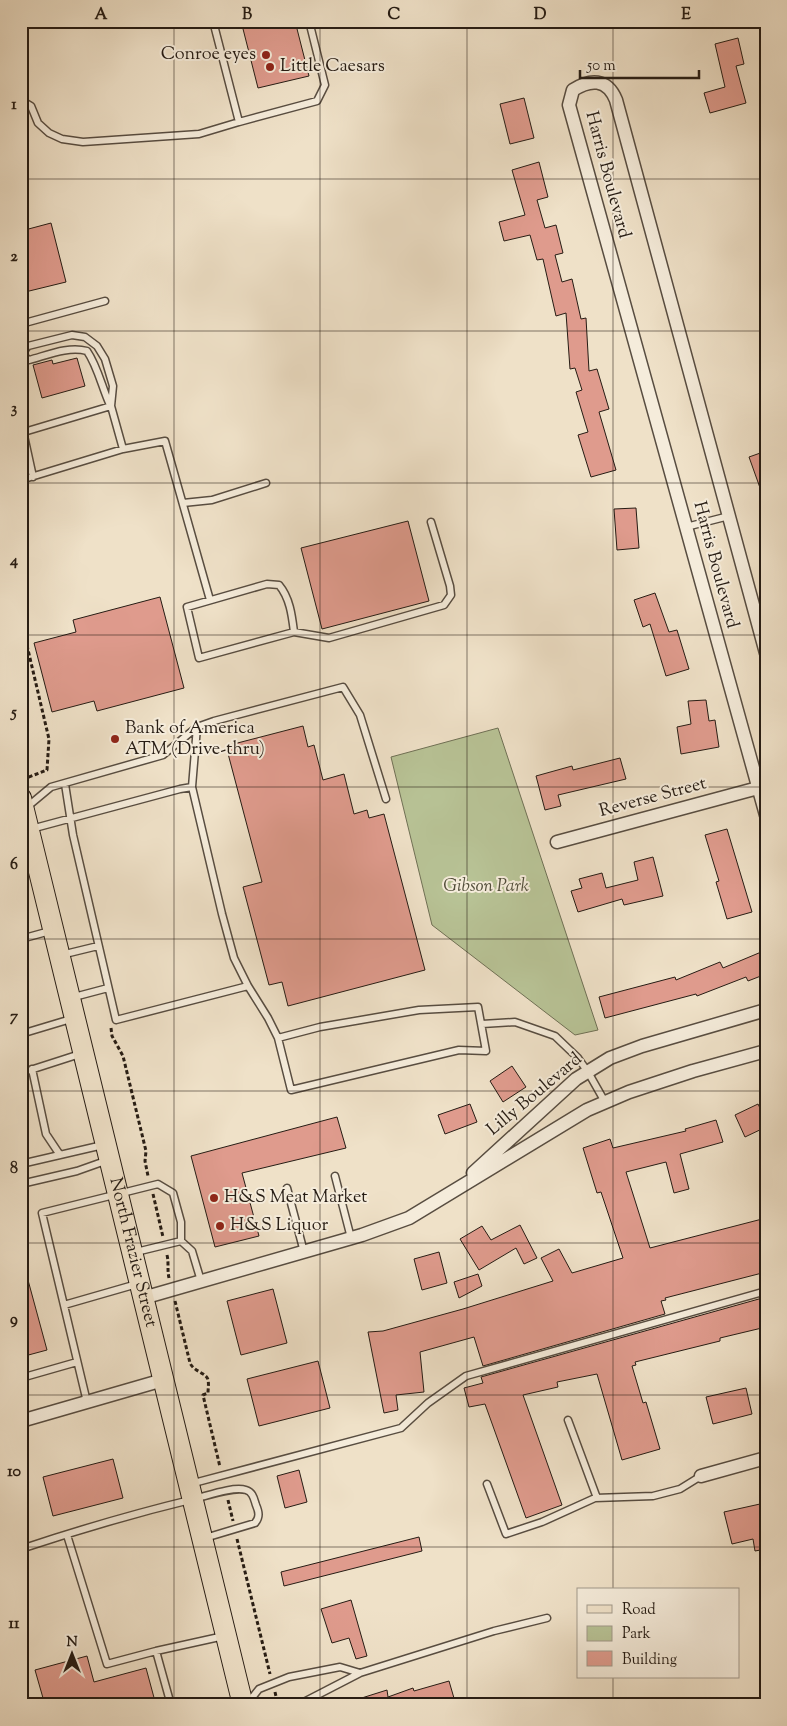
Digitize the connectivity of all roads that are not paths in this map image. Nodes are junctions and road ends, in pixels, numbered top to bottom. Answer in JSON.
{"nodes":[{"id":1,"x":213,"y":21,"type":"edge"},
{"id":2,"x":309,"y":21,"type":"edge"},
{"id":3,"x":21,"y":100,"type":"edge"},
{"id":4,"x":239,"y":122,"type":"junction"},
{"id":5,"x":105,"y":301,"type":"dead end"},
{"id":6,"x":21,"y":324,"type":"edge"},
{"id":7,"x":22,"y":355,"type":"edge"},
{"id":8,"x":111,"y":406,"type":"junction"},
{"id":9,"x":21,"y":422,"type":"edge"},
{"id":10,"x":24,"y":432,"type":"junction"},
{"id":11,"x":122,"y":449,"type":"junction"},
{"id":12,"x":34,"y":476,"type":"junction"},
{"id":13,"x":21,"y":480,"type":"edge"},
{"id":14,"x":266,"y":483,"type":"dead end"},
{"id":15,"x":183,"y":503,"type":"junction"},
{"id":16,"x":729,"y":516,"type":"junction"},
{"id":17,"x":431,"y":522,"type":"dead end"},
{"id":18,"x":686,"y":527,"type":"junction"},
{"id":19,"x":210,"y":600,"type":"junction"},
{"id":20,"x":294,"y":632,"type":"junction"},
{"id":21,"x":766,"y":653,"type":"edge"},
{"id":22,"x":197,"y":727,"type":"junction"},
{"id":23,"x":65,"y":784,"type":"junction"},
{"id":24,"x":192,"y":787,"type":"junction"},
{"id":25,"x":758,"y":788,"type":"junction"},
{"id":26,"x":386,"y":799,"type":"dead end"},
{"id":27,"x":23,"y":804,"type":"edge"},
{"id":28,"x":766,"y":815,"type":"edge"},
{"id":29,"x":70,"y":819,"type":"junction"},
{"id":30,"x":29,"y":830,"type":"junction"},
{"id":31,"x":558,"y":842,"type":"dead end"},
{"id":32,"x":54,"y":930,"type":"junction"},
{"id":33,"x":21,"y":939,"type":"edge"},
{"id":34,"x":98,"y":946,"type":"junction"},
{"id":35,"x":60,"y":955,"type":"junction"},
{"id":36,"x":248,"y":986,"type":"junction"},
{"id":37,"x":108,"y":988,"type":"junction"},
{"id":38,"x":72,"y":1008,"type":"junction"},
{"id":39,"x":766,"y":1010,"type":"edge"},
{"id":40,"x":482,"y":1024,"type":"junction"},
{"id":41,"x":21,"y":1034,"type":"edge"},
{"id":42,"x":278,"y":1038,"type":"junction"},
{"id":43,"x":766,"y":1051,"type":"edge"},
{"id":44,"x":84,"y":1053,"type":"junction"},
{"id":45,"x":32,"y":1069,"type":"junction"},
{"id":46,"x":588,"y":1072,"type":"junction"},
{"id":47,"x":21,"y":1073,"type":"edge"},
{"id":48,"x":605,"y":1102,"type":"junction"},
{"id":49,"x":107,"y":1152,"type":"junction"},
{"id":50,"x":60,"y":1155,"type":"junction"},
{"id":51,"x":21,"y":1164,"type":"edge"},
{"id":52,"x":336,"y":1176,"type":"dead end"},
{"id":53,"x":21,"y":1184,"type":"edge"},
{"id":54,"x":288,"y":1188,"type":"dead end"},
{"id":55,"x":454,"y":1191,"type":"junction"},
{"id":56,"x":118,"y":1194,"type":"junction"},
{"id":57,"x":351,"y":1238,"type":"junction"},
{"id":58,"x":181,"y":1241,"type":"junction"},
{"id":59,"x":304,"y":1252,"type":"junction"},
{"id":60,"x":132,"y":1253,"type":"junction"},
{"id":61,"x":201,"y":1281,"type":"junction"},
{"id":62,"x":141,"y":1290,"type":"junction"},
{"id":63,"x":766,"y":1291,"type":"edge"},
{"id":64,"x":64,"y":1305,"type":"junction"},
{"id":65,"x":77,"y":1362,"type":"junction"},
{"id":66,"x":21,"y":1378,"type":"edge"},
{"id":67,"x":163,"y":1380,"type":"junction"},
{"id":68,"x":87,"y":1402,"type":"junction"},
{"id":69,"x":568,"y":1420,"type":"dead end"},
{"id":70,"x":21,"y":1421,"type":"edge"},
{"id":71,"x":766,"y":1458,"type":"edge"},
{"id":72,"x":701,"y":1476,"type":"joint"},
{"id":73,"x":487,"y":1484,"type":"dead end"},
{"id":74,"x":191,"y":1492,"type":"junction"},
{"id":75,"x":597,"y":1498,"type":"junction"},
{"id":76,"x":68,"y":1535,"type":"junction"},
{"id":77,"x":202,"y":1539,"type":"junction"},
{"id":78,"x":21,"y":1549,"type":"edge"},
{"id":79,"x":547,"y":1618,"type":"dead end"},
{"id":80,"x":226,"y":1635,"type":"junction"},
{"id":81,"x":156,"y":1651,"type":"junction"},
{"id":82,"x":360,"y":1673,"type":"junction"},
{"id":83,"x":171,"y":1705,"type":"edge"},
{"id":84,"x":245,"y":1705,"type":"edge"},
{"id":85,"x":298,"y":1705,"type":"edge"},
{"id":86,"x":526,"y":1705,"type":"edge"},
{"id":87,"x":552,"y":1705,"type":"edge"}],
"edges":[{"from":1,"to":4,"type":"lane"},
{"from":2,"to":4,"type":"lane"},
{"from":3,"to":4,"type":"lane"},
{"from":5,"to":6,"type":"lane"},
{"from":7,"to":8,"type":"lane"},
{"from":7,"to":8,"type":"lane"},
{"from":8,"to":10,"type":"lane"},
{"from":8,"to":11,"type":"lane"},
{"from":9,"to":10,"type":"lane"},
{"from":10,"to":12,"type":"lane"},
{"from":11,"to":12,"type":"lane"},
{"from":11,"to":15,"type":"lane"},
{"from":12,"to":13,"type":"lane"},
{"from":14,"to":15,"type":"lane"},
{"from":15,"to":19,"type":"lane"},
{"from":16,"to":18,"type":"lane"},
{"from":16,"to":18,"type":"street","name":"Harris Boulevard"},
{"from":16,"to":21,"type":"street","name":"Harris Boulevard"},
{"from":17,"to":20,"type":"lane"},
{"from":18,"to":25,"type":"street","name":"Harris Boulevard"},
{"from":19,"to":20,"type":"lane"},
{"from":19,"to":20,"type":"lane"},
{"from":22,"to":23,"type":"lane"},
{"from":22,"to":24,"type":"lane"},
{"from":22,"to":26,"type":"lane"},
{"from":23,"to":27,"type":"lane"},
{"from":23,"to":29,"type":"lane"},
{"from":24,"to":29,"type":"lane"},
{"from":24,"to":36,"type":"lane"},
{"from":25,"to":28,"type":"street","name":"Harris Boulevard"},
{"from":25,"to":31,"type":"street","name":"Reverse Street"},
{"from":27,"to":30,"type":"main road","name":"North Frazier Street"},
{"from":29,"to":30,"type":"lane"},
{"from":29,"to":34,"type":"lane"},
{"from":30,"to":32,"type":"main road","name":"North Frazier Street"},
{"from":32,"to":33,"type":"lane"},
{"from":32,"to":35,"type":"main road","name":"North Frazier Street"},
{"from":34,"to":35,"type":"lane"},
{"from":34,"to":37,"type":"lane"},
{"from":35,"to":38,"type":"main road","name":"North Frazier Street"},
{"from":36,"to":37,"type":"lane"},
{"from":36,"to":42,"type":"lane"},
{"from":37,"to":38,"type":"lane"},
{"from":38,"to":41,"type":"lane"},
{"from":38,"to":44,"type":"main road","name":"North Frazier Street"},
{"from":39,"to":46,"type":"street","name":"Lilly Boulevard"},
{"from":40,"to":42,"type":"lane"},
{"from":40,"to":42,"type":"lane"},
{"from":40,"to":46,"type":"lane"},
{"from":43,"to":48,"type":"street","name":"Lilly Boulevard"},
{"from":44,"to":45,"type":"lane"},
{"from":44,"to":49,"type":"main road","name":"North Frazier Street"},
{"from":45,"to":47,"type":"lane"},
{"from":45,"to":50,"type":"lane"},
{"from":46,"to":48,"type":"lane"},
{"from":46,"to":55,"type":"street","name":"Lilly Boulevard"},
{"from":48,"to":55,"type":"street","name":"Lilly Boulevard"},
{"from":49,"to":50,"type":"lane"},
{"from":49,"to":53,"type":"lane"},
{"from":49,"to":56,"type":"main road","name":"North Frazier Street"},
{"from":50,"to":51,"type":"lane"},
{"from":52,"to":57,"type":"lane"},
{"from":54,"to":59,"type":"lane"},
{"from":55,"to":57,"type":"street","name":"Lilly Boulevard"},
{"from":56,"to":58,"type":"lane"},
{"from":56,"to":60,"type":"main road","name":"North Frazier Street"},
{"from":56,"to":64,"type":"lane"},
{"from":57,"to":59,"type":"street","name":"Lilly Boulevard"},
{"from":58,"to":60,"type":"lane"},
{"from":58,"to":61,"type":"lane"},
{"from":59,"to":61,"type":"street","name":"Lilly Boulevard"},
{"from":60,"to":62,"type":"main road","name":"North Frazier Street"},
{"from":61,"to":62,"type":"street","name":"Lilly Boulevard"},
{"from":62,"to":64,"type":"lane"},
{"from":62,"to":67,"type":"main road","name":"North Frazier Street"},
{"from":63,"to":74,"type":"lane"},
{"from":64,"to":65,"type":"lane"},
{"from":65,"to":66,"type":"lane"},
{"from":65,"to":68,"type":"lane"},
{"from":67,"to":68,"type":"street"},
{"from":67,"to":74,"type":"main road","name":"North Frazier Street"},
{"from":68,"to":70,"type":"street"},
{"from":69,"to":75,"type":"lane"},
{"from":71,"to":72,"type":"street"},
{"from":72,"to":75,"type":"lane"},
{"from":73,"to":75,"type":"lane"},
{"from":74,"to":76,"type":"lane"},
{"from":74,"to":77,"type":"main road","name":"North Frazier Street"},
{"from":74,"to":77,"type":"lane"},
{"from":76,"to":78,"type":"lane"},
{"from":76,"to":81,"type":"lane"},
{"from":77,"to":80,"type":"main road","name":"North Frazier Street"},
{"from":79,"to":82,"type":"lane"},
{"from":80,"to":81,"type":"lane"},
{"from":80,"to":84,"type":"main road","name":"North Frazier Street"},
{"from":81,"to":83,"type":"lane"},
{"from":82,"to":84,"type":"lane"},
{"from":82,"to":85,"type":"lane"},
{"from":86,"to":87,"type":"lane"}]}
